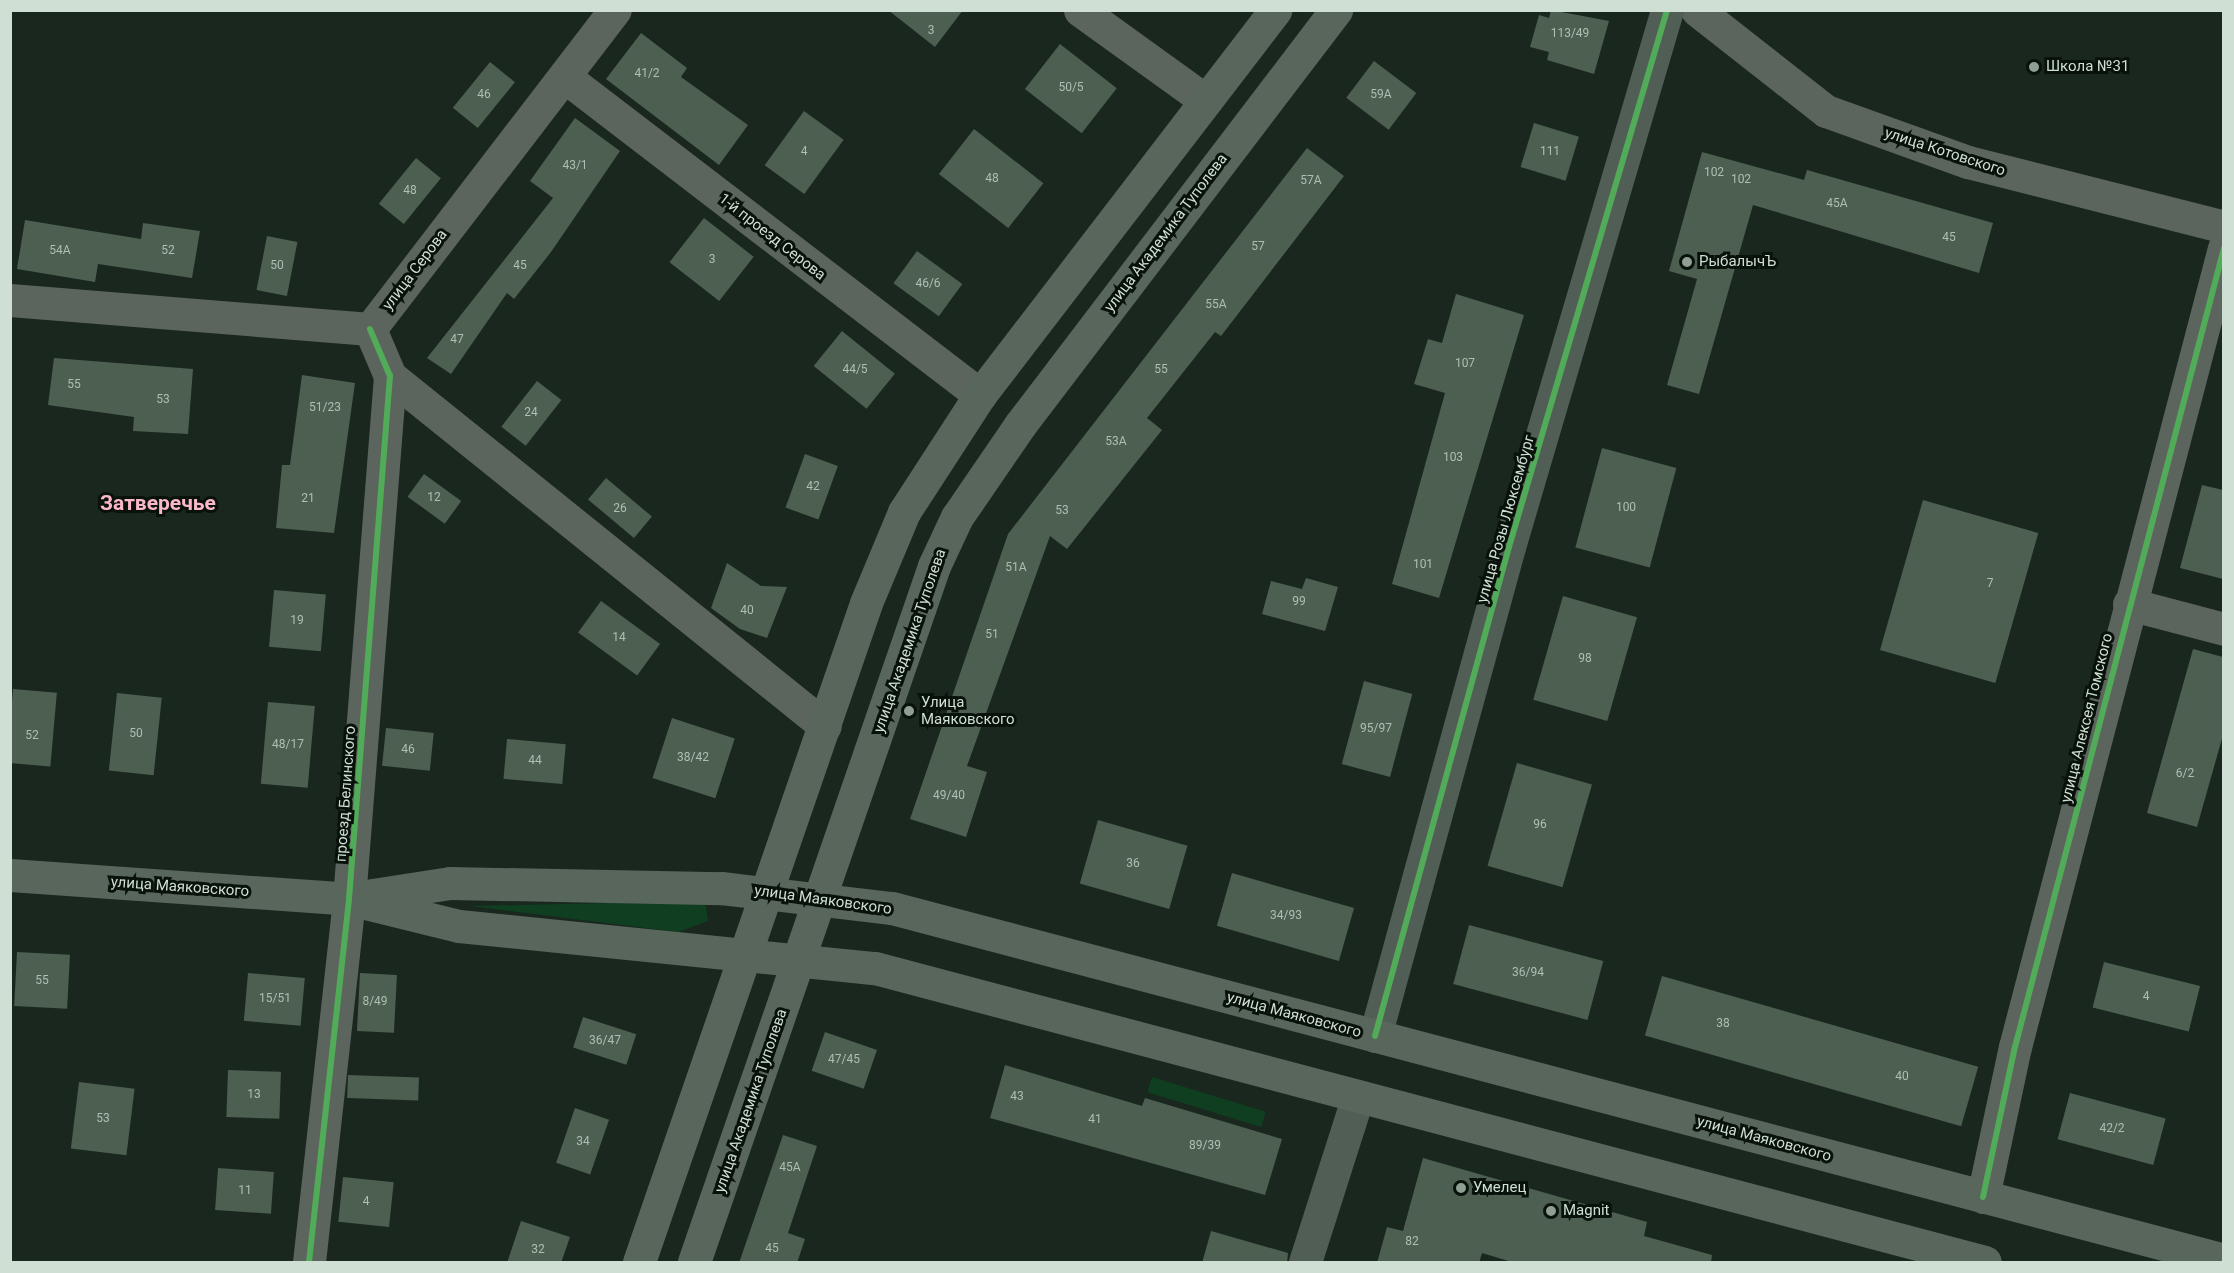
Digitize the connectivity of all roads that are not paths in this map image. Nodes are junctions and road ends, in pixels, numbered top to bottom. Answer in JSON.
{"nodes":[{"id":1,"x":615,"y":10,"type":"edge"},
{"id":2,"x":1080,"y":10,"type":"edge"},
{"id":3,"x":1275,"y":10,"type":"edge"},
{"id":4,"x":1336,"y":10,"type":"edge"},
{"id":5,"x":1667,"y":10,"type":"edge"},
{"id":6,"x":1697,"y":10,"type":"edge"},
{"id":7,"x":565,"y":77,"type":"junction"},
{"id":8,"x":1206,"y":101,"type":"junction"},
{"id":9,"x":2223,"y":227,"type":"edge"},
{"id":10,"x":2223,"y":248,"type":"edge"},
{"id":11,"x":10,"y":300,"type":"edge"},
{"id":12,"x":370,"y":329,"type":"junction"},
{"id":13,"x":390,"y":376,"type":"junction"},
{"id":14,"x":980,"y":395,"type":"junction"},
{"id":15,"x":2129,"y":604,"type":"junction"},
{"id":16,"x":2223,"y":629,"type":"edge"},
{"id":17,"x":825,"y":726,"type":"junction"},
{"id":18,"x":10,"y":875,"type":"edge"},
{"id":19,"x":770,"y":890,"type":"junction"},
{"id":20,"x":349,"y":899,"type":"junction"},
{"id":21,"x":821,"y":899,"type":"junction"},
{"id":22,"x":747,"y":958,"type":"junction"},
{"id":23,"x":800,"y":963,"type":"junction"},
{"id":24,"x":1375,"y":1036,"type":"junction"},
{"id":25,"x":1358,"y":1096,"type":"junction"},
{"id":26,"x":1983,"y":1197,"type":"junction"},
{"id":27,"x":2223,"y":1260,"type":"edge"},
{"id":28,"x":309,"y":1263,"type":"edge"},
{"id":29,"x":639,"y":1263,"type":"edge"},
{"id":30,"x":694,"y":1263,"type":"edge"},
{"id":31,"x":1305,"y":1263,"type":"edge"},
{"id":32,"x":1985,"y":1263,"type":"edge"}],
"edges":[{"from":1,"to":7,"type":"street","name":"улица Серова"},
{"from":2,"to":8,"type":"street"},
{"from":3,"to":8,"type":"main road"},
{"from":4,"to":21,"type":"main road","name":"улица Академика Туполева"},
{"from":5,"to":24,"type":"street","name":"улица Розы Люксембург"},
{"from":6,"to":9,"type":"street","name":"улица Котовского"},
{"from":7,"to":12,"type":"street","name":"улица Серова"},
{"from":7,"to":14,"type":"street","name":"1-й проезд Серова"},
{"from":8,"to":14,"type":"main road"},
{"from":10,"to":15,"type":"street","name":"улица Алексея Томского"},
{"from":11,"to":12,"type":"street"},
{"from":12,"to":13,"type":"street","name":"проезд Белинского"},
{"from":13,"to":17,"type":"street","name":"проезд Белинского"},
{"from":13,"to":20,"type":"street","name":"проезд Белинского"},
{"from":14,"to":17,"type":"main road"},
{"from":15,"to":16,"type":"street"},
{"from":15,"to":26,"type":"street","name":"улица Алексея Томского"},
{"from":17,"to":19,"type":"main road"},
{"from":18,"to":20,"type":"main road","name":"улица Маяковского"},
{"from":19,"to":20,"type":"main road","name":"улица Маяковского"},
{"from":19,"to":21,"type":"main road","name":"улица Маяковского"},
{"from":19,"to":22,"type":"main road"},
{"from":20,"to":22,"type":"main road","name":"улица Маяковского"},
{"from":20,"to":28,"type":"street","name":"проезд Белинского"},
{"from":21,"to":23,"type":"main road","name":"улица Академика Туполева"},
{"from":21,"to":24,"type":"main road","name":"улица Маяковского"},
{"from":22,"to":23,"type":"main road","name":"улица Маяковского"},
{"from":22,"to":29,"type":"main road"},
{"from":23,"to":25,"type":"main road","name":"улица Маяковского"},
{"from":23,"to":30,"type":"main road","name":"улица Академика Туполева"},
{"from":24,"to":26,"type":"main road","name":"улица Маяковского"},
{"from":25,"to":31,"type":"street"},
{"from":25,"to":32,"type":"main road","name":"улица Маяковского"},
{"from":26,"to":27,"type":"main road","name":"улица Маяковского"}]}
